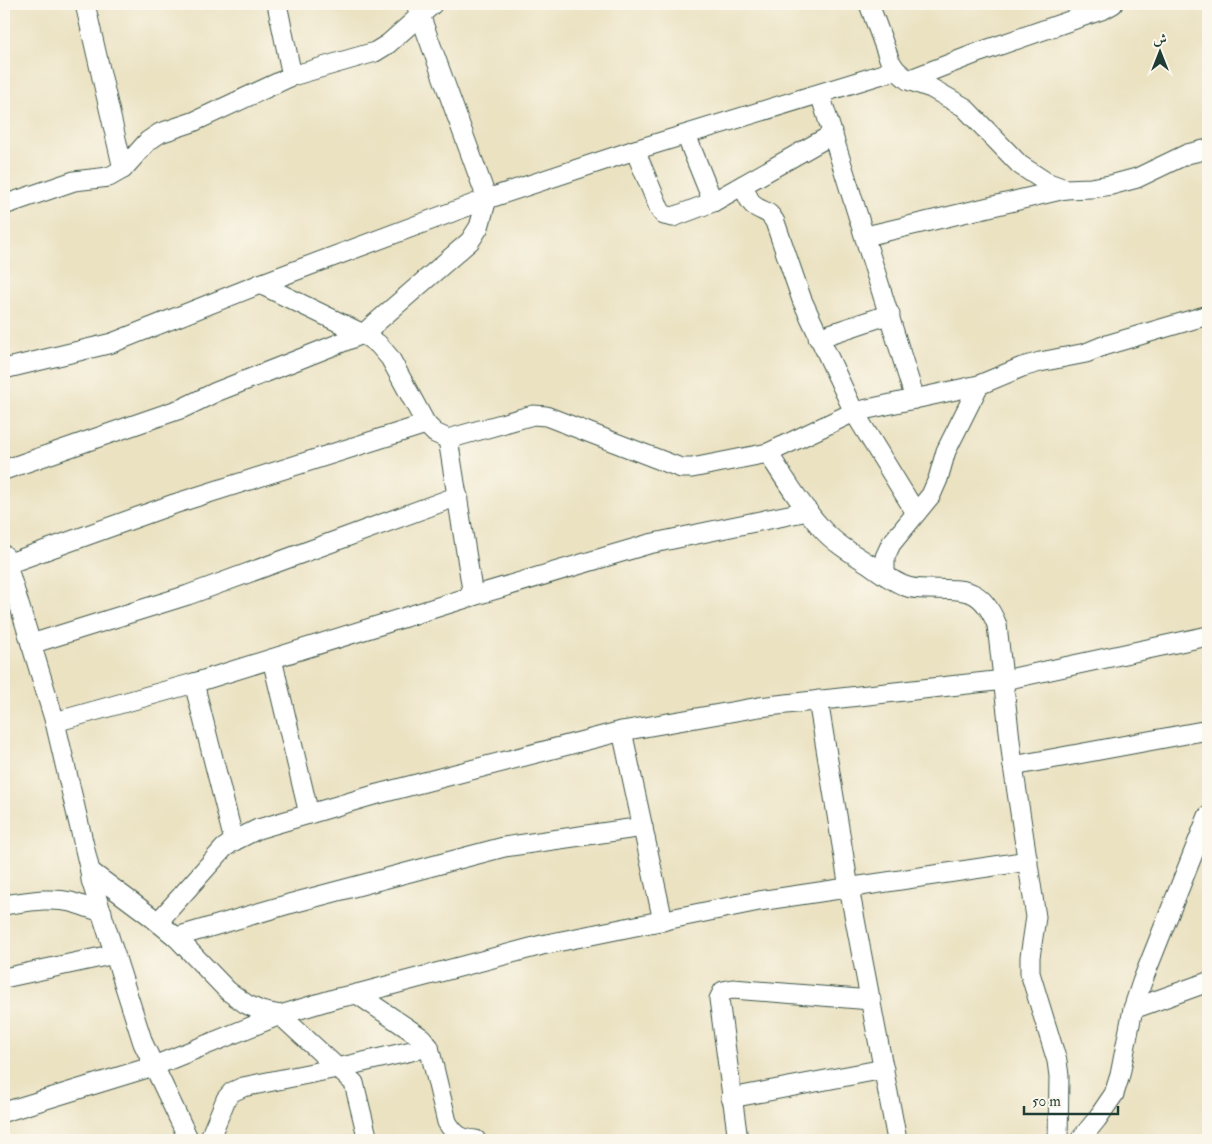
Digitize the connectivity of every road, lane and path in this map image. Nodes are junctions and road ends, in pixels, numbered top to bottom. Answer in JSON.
{"nodes":[{"id":1,"x":85,"y":4,"type":"edge"},
{"id":2,"x":277,"y":4,"type":"edge"},
{"id":3,"x":869,"y":4,"type":"edge"},
{"id":4,"x":1113,"y":4,"type":"edge"},
{"id":5,"x":423,"y":8,"type":"edge"},
{"id":6,"x":902,"y":75,"type":"junction"},
{"id":7,"x":292,"y":76,"type":"junction"},
{"id":8,"x":820,"y":94,"type":"junction"},
{"id":9,"x":686,"y":134,"type":"junction"},
{"id":10,"x":833,"y":134,"type":"junction"},
{"id":11,"x":1208,"y":149,"type":"edge"},
{"id":12,"x":635,"y":150,"type":"junction"},
{"id":13,"x":123,"y":169,"type":"junction"},
{"id":14,"x":743,"y":185,"type":"junction"},
{"id":15,"x":1065,"y":189,"type":"junction"},
{"id":16,"x":487,"y":199,"type":"junction"},
{"id":17,"x":713,"y":202,"type":"junction"},
{"id":18,"x":4,"y":205,"type":"edge"},
{"id":19,"x":866,"y":236,"type":"junction"},
{"id":20,"x":260,"y":284,"type":"junction"},
{"id":21,"x":890,"y":314,"type":"junction"},
{"id":22,"x":1208,"y":315,"type":"edge"},
{"id":23,"x":363,"y":334,"type":"junction"},
{"id":24,"x":818,"y":338,"type":"junction"},
{"id":25,"x":4,"y":370,"type":"edge"},
{"id":26,"x":979,"y":385,"type":"junction"},
{"id":27,"x":915,"y":398,"type":"junction"},
{"id":28,"x":854,"y":412,"type":"junction"},
{"id":29,"x":426,"y":424,"type":"junction"},
{"id":30,"x":448,"y":439,"type":"junction"},
{"id":31,"x":768,"y":453,"type":"junction"},
{"id":32,"x":4,"y":470,"type":"edge"},
{"id":33,"x":458,"y":496,"type":"junction"},
{"id":34,"x":808,"y":511,"type":"junction"},
{"id":35,"x":916,"y":513,"type":"junction"},
{"id":36,"x":5,"y":560,"type":"edge"},
{"id":37,"x":885,"y":575,"type":"junction"},
{"id":38,"x":473,"y":596,"type":"junction"},
{"id":39,"x":1208,"y":636,"type":"edge"},
{"id":40,"x":31,"y":644,"type":"junction"},
{"id":41,"x":272,"y":659,"type":"junction"},
{"id":42,"x":1004,"y":680,"type":"junction"},
{"id":43,"x":194,"y":683,"type":"junction"},
{"id":44,"x":818,"y":700,"type":"junction"},
{"id":45,"x":56,"y":722,"type":"junction"},
{"id":46,"x":622,"y":730,"type":"junction"},
{"id":47,"x":1208,"y":730,"type":"edge"},
{"id":48,"x":1014,"y":766,"type":"junction"},
{"id":49,"x":309,"y":814,"type":"junction"},
{"id":50,"x":1208,"y":816,"type":"edge"},
{"id":51,"x":643,"y":827,"type":"junction"},
{"id":52,"x":234,"y":841,"type":"junction"},
{"id":53,"x":1208,"y":850,"type":"edge"},
{"id":54,"x":1028,"y":861,"type":"junction"},
{"id":55,"x":90,"y":871,"type":"junction"},
{"id":56,"x":849,"y":888,"type":"junction"},
{"id":57,"x":4,"y":905,"type":"edge"},
{"id":58,"x":1171,"y":910,"type":"junction"},
{"id":59,"x":102,"y":912,"type":"junction"},
{"id":60,"x":663,"y":921,"type":"junction"},
{"id":61,"x":158,"y":922,"type":"junction"},
{"id":62,"x":176,"y":937,"type":"junction"},
{"id":63,"x":115,"y":954,"type":"junction"},
{"id":64,"x":4,"y":978,"type":"edge"},
{"id":65,"x":1208,"y":982,"type":"edge"},
{"id":66,"x":357,"y":994,"type":"junction"},
{"id":67,"x":871,"y":1000,"type":"junction"},
{"id":68,"x":1134,"y":1009,"type":"junction"},
{"id":69,"x":280,"y":1015,"type":"junction"},
{"id":70,"x":429,"y":1047,"type":"junction"},
{"id":71,"x":154,"y":1066,"type":"junction"},
{"id":72,"x":337,"y":1068,"type":"junction"},
{"id":73,"x":884,"y":1069,"type":"junction"},
{"id":74,"x":731,"y":1098,"type":"junction"},
{"id":75,"x":4,"y":1112,"type":"edge"},
{"id":76,"x":190,"y":1140,"type":"edge"},
{"id":77,"x":209,"y":1140,"type":"edge"},
{"id":78,"x":368,"y":1140,"type":"edge"},
{"id":79,"x":465,"y":1140,"type":"edge"},
{"id":80,"x":738,"y":1140,"type":"edge"},
{"id":81,"x":897,"y":1140,"type":"edge"},
{"id":82,"x":1058,"y":1140,"type":"edge"},
{"id":83,"x":1080,"y":1140,"type":"edge"}],
"edges":[{"from":1,"to":13,"type":"street"},
{"from":2,"to":7,"type":"street"},
{"from":3,"to":6,"type":"street"},
{"from":4,"to":6,"type":"street"},
{"from":5,"to":7,"type":"street"},
{"from":5,"to":16,"type":"street"},
{"from":6,"to":8,"type":"street"},
{"from":6,"to":15,"type":"street"},
{"from":7,"to":13,"type":"street"},
{"from":8,"to":9,"type":"street"},
{"from":8,"to":10,"type":"street"},
{"from":9,"to":12,"type":"street"},
{"from":9,"to":17,"type":"street"},
{"from":10,"to":14,"type":"street"},
{"from":10,"to":19,"type":"street"},
{"from":11,"to":15,"type":"street"},
{"from":12,"to":16,"type":"street"},
{"from":12,"to":17,"type":"street"},
{"from":13,"to":18,"type":"street"},
{"from":14,"to":17,"type":"street"},
{"from":14,"to":24,"type":"street"},
{"from":15,"to":19,"type":"street"},
{"from":16,"to":20,"type":"street"},
{"from":16,"to":23,"type":"street"},
{"from":19,"to":21,"type":"street"},
{"from":20,"to":23,"type":"street"},
{"from":20,"to":25,"type":"street"},
{"from":21,"to":24,"type":"street"},
{"from":21,"to":27,"type":"street"},
{"from":22,"to":26,"type":"street"},
{"from":23,"to":29,"type":"street"},
{"from":23,"to":32,"type":"street"},
{"from":24,"to":28,"type":"street"},
{"from":26,"to":27,"type":"street"},
{"from":26,"to":35,"type":"street"},
{"from":27,"to":28,"type":"street"},
{"from":28,"to":31,"type":"street"},
{"from":28,"to":35,"type":"street"},
{"from":29,"to":30,"type":"street"},
{"from":29,"to":36,"type":"street"},
{"from":30,"to":31,"type":"street"},
{"from":30,"to":33,"type":"street"},
{"from":31,"to":34,"type":"street"},
{"from":33,"to":38,"type":"street"},
{"from":33,"to":40,"type":"street"},
{"from":34,"to":37,"type":"street"},
{"from":34,"to":38,"type":"street"},
{"from":35,"to":37,"type":"street"},
{"from":36,"to":40,"type":"street"},
{"from":37,"to":42,"type":"street"},
{"from":38,"to":41,"type":"street"},
{"from":39,"to":42,"type":"street"},
{"from":40,"to":45,"type":"street"},
{"from":41,"to":43,"type":"street"},
{"from":41,"to":49,"type":"street"},
{"from":42,"to":44,"type":"street"},
{"from":42,"to":48,"type":"street"},
{"from":43,"to":45,"type":"street"},
{"from":43,"to":52,"type":"street"},
{"from":44,"to":46,"type":"street"},
{"from":44,"to":56,"type":"street"},
{"from":45,"to":55,"type":"street"},
{"from":46,"to":49,"type":"street"},
{"from":46,"to":51,"type":"street"},
{"from":47,"to":48,"type":"street"},
{"from":48,"to":54,"type":"street"},
{"from":49,"to":52,"type":"street"},
{"from":50,"to":58,"type":"street"},
{"from":51,"to":60,"type":"street"},
{"from":51,"to":62,"type":"street"},
{"from":52,"to":61,"type":"street"},
{"from":53,"to":58,"type":"street"},
{"from":54,"to":56,"type":"street"},
{"from":54,"to":82,"type":"street"},
{"from":55,"to":59,"type":"street"},
{"from":55,"to":61,"type":"street"},
{"from":56,"to":60,"type":"street"},
{"from":56,"to":67,"type":"street"},
{"from":57,"to":59,"type":"street"},
{"from":58,"to":68,"type":"street"},
{"from":59,"to":63,"type":"street"},
{"from":60,"to":66,"type":"street"},
{"from":61,"to":62,"type":"street"},
{"from":62,"to":69,"type":"street"},
{"from":63,"to":64,"type":"street"},
{"from":63,"to":71,"type":"street"},
{"from":65,"to":68,"type":"street"},
{"from":66,"to":69,"type":"street"},
{"from":66,"to":70,"type":"street"},
{"from":67,"to":73,"type":"street"},
{"from":67,"to":74,"type":"street"},
{"from":68,"to":83,"type":"street"},
{"from":69,"to":71,"type":"street"},
{"from":69,"to":72,"type":"street"},
{"from":70,"to":72,"type":"street"},
{"from":70,"to":79,"type":"street"},
{"from":71,"to":75,"type":"street"},
{"from":71,"to":76,"type":"street"},
{"from":72,"to":77,"type":"street"},
{"from":72,"to":78,"type":"street"},
{"from":73,"to":74,"type":"street"},
{"from":73,"to":81,"type":"street"},
{"from":74,"to":80,"type":"street"}]}
